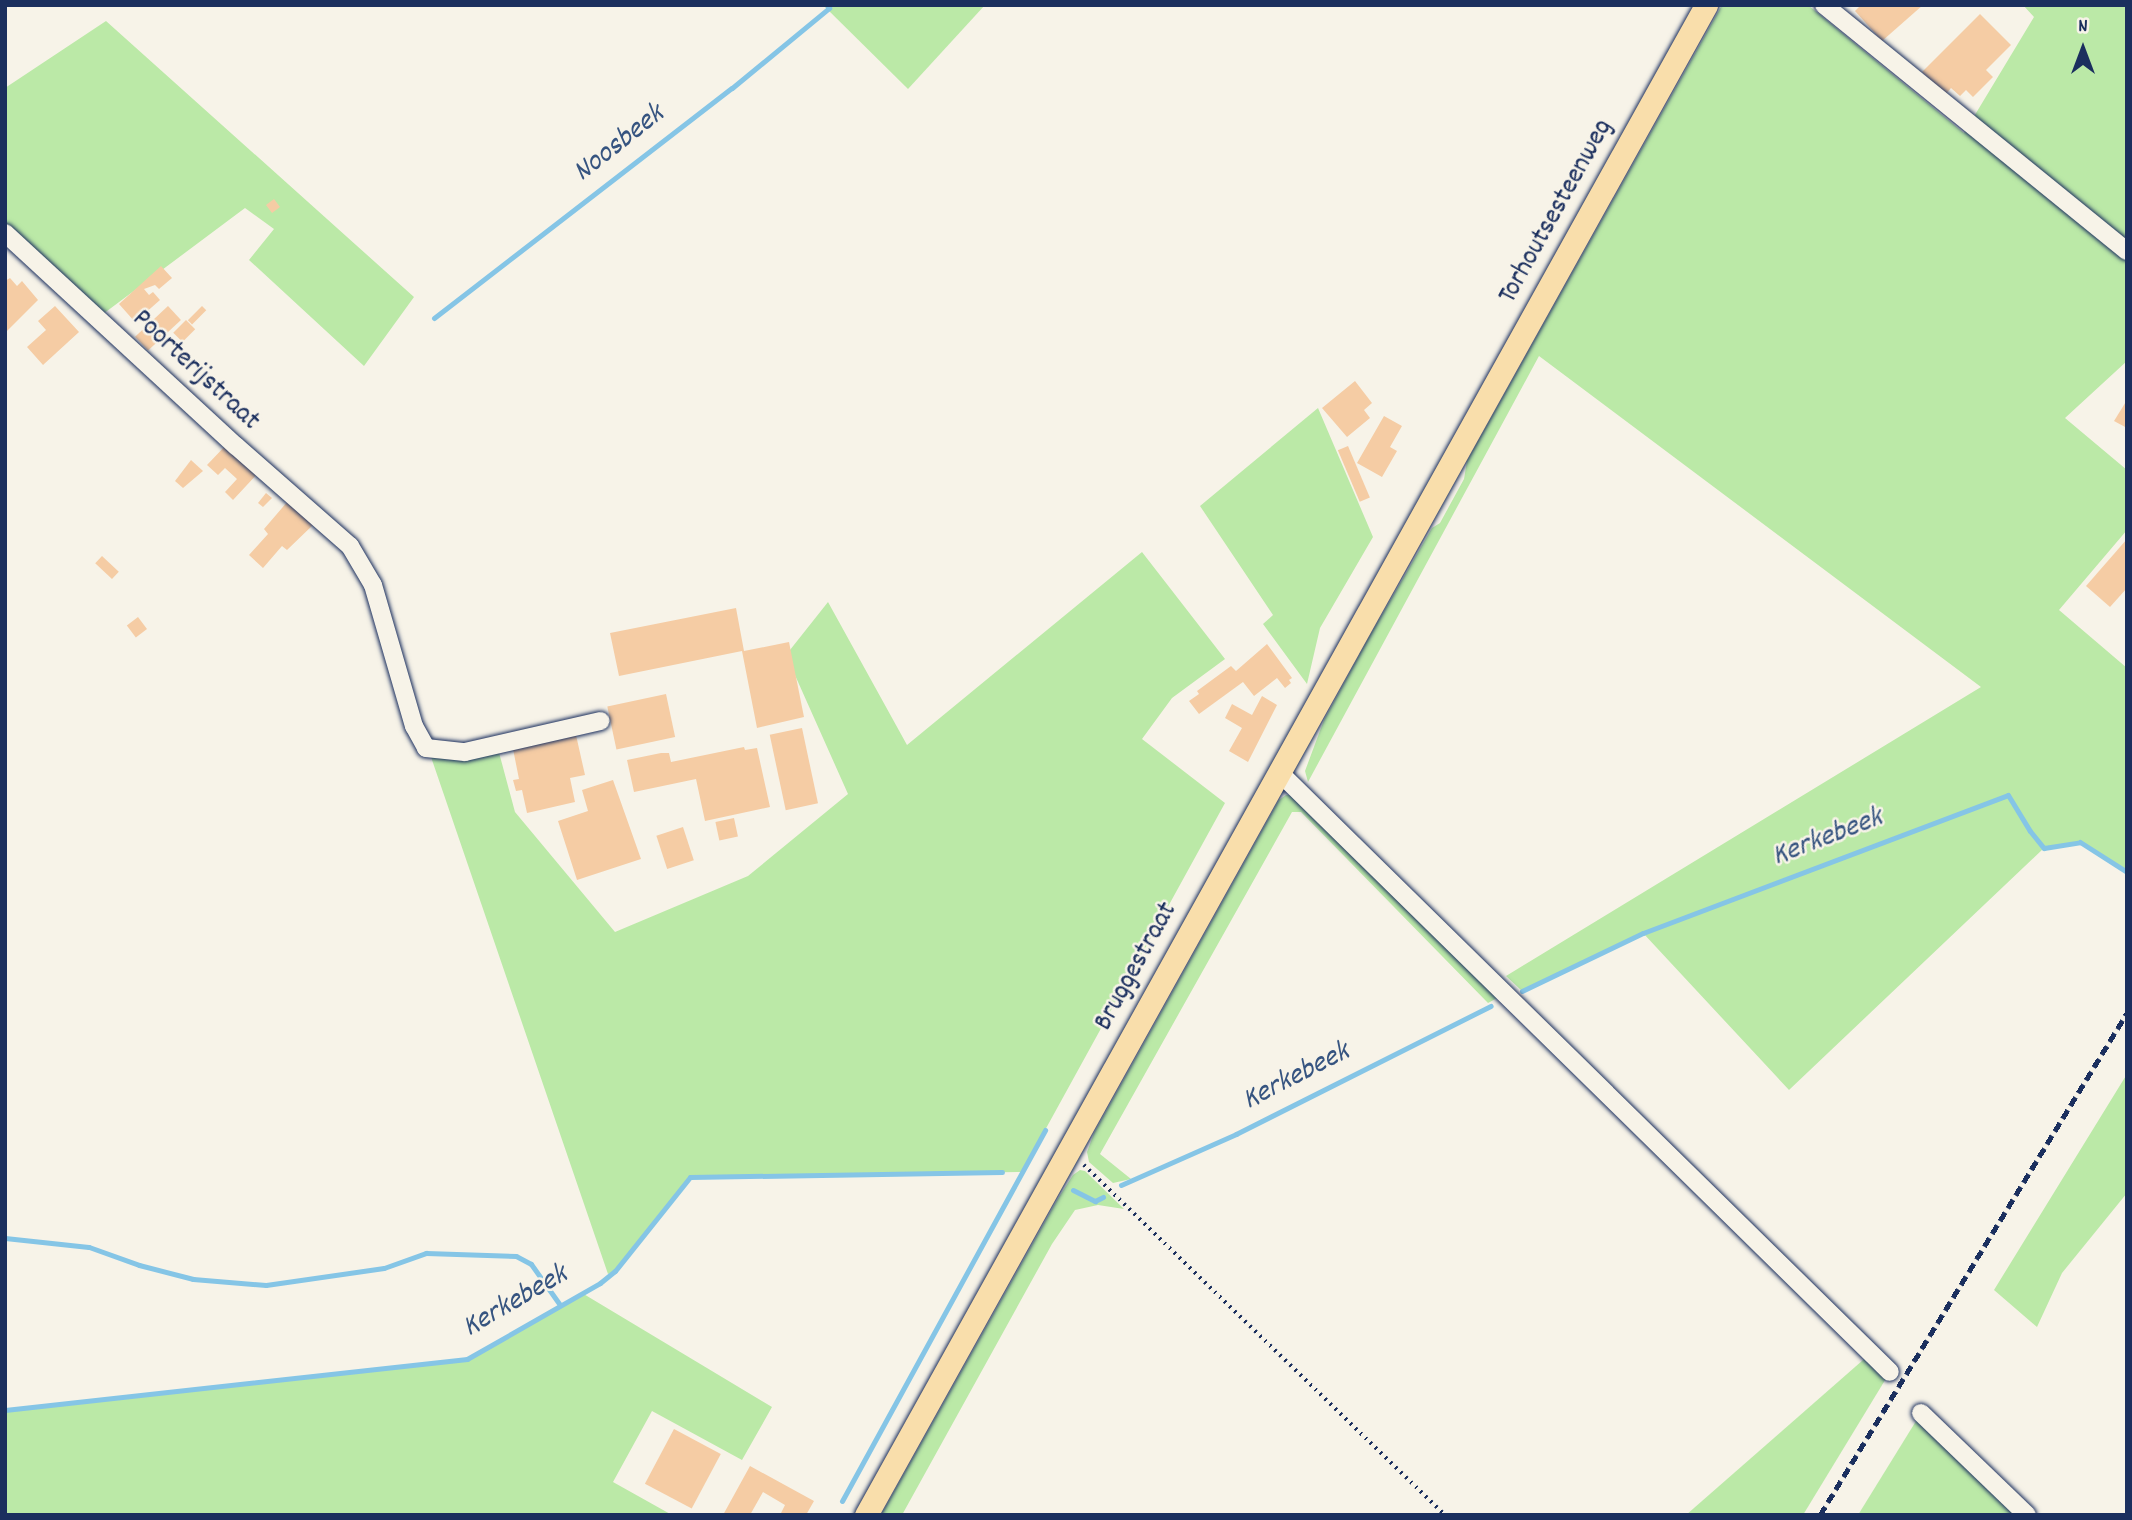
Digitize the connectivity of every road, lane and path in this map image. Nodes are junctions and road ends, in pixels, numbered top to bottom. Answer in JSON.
{"nodes":[{"id":1,"x":1706,"y":5,"type":"edge"},
{"id":2,"x":1824,"y":5,"type":"edge"},
{"id":3,"x":5,"y":233,"type":"edge"},
{"id":4,"x":2127,"y":251,"type":"edge"},
{"id":5,"x":1460,"y":449,"type":"joint"},
{"id":6,"x":600,"y":721,"type":"dead end"},
{"id":7,"x":1279,"y":772,"type":"junction"},
{"id":8,"x":1088,"y":1167,"type":"dead end"},
{"id":9,"x":1890,"y":1372,"type":"dead end"},
{"id":10,"x":1921,"y":1413,"type":"dead end"},
{"id":11,"x":866,"y":1515,"type":"edge"},
{"id":12,"x":1445,"y":1515,"type":"edge"},
{"id":13,"x":2027,"y":1515,"type":"edge"}],
"edges":[{"from":1,"to":5,"type":"main road","name":"Torhoutsesteenweg"},
{"from":2,"to":4,"type":"street"},
{"from":3,"to":6,"type":"street","name":"Poorterijstraat"},
{"from":5,"to":7,"type":"main road","name":"Bruggestraat"},
{"from":7,"to":9,"type":"street"},
{"from":7,"to":11,"type":"main road","name":"Bruggestraat"},
{"from":8,"to":12,"type":"path"},
{"from":10,"to":13,"type":"street"}]}
